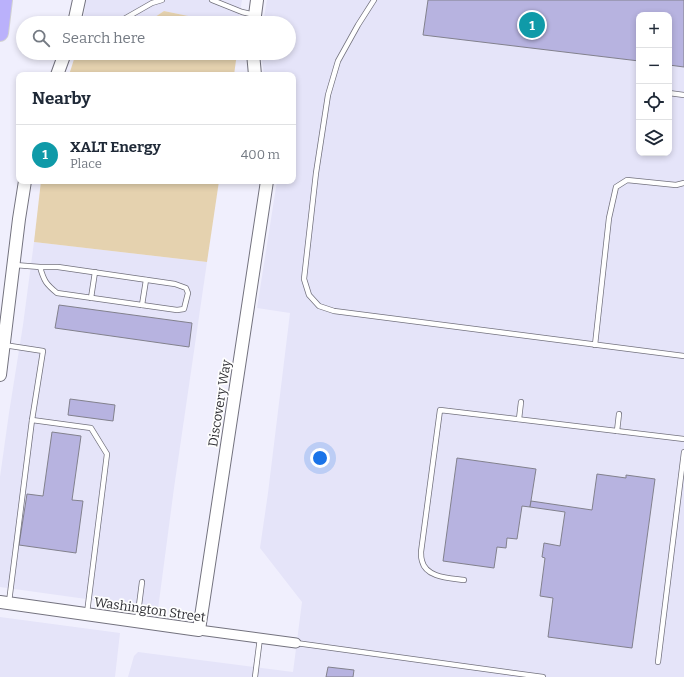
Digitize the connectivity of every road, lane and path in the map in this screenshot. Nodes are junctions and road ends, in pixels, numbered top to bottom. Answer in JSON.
{"nodes":[{"id":1,"x":4,"y":0,"type":"edge"},
{"id":2,"x":79,"y":0,"type":"edge"},
{"id":3,"x":162,"y":0,"type":"edge"},
{"id":4,"x":212,"y":0,"type":"edge"},
{"id":5,"x":257,"y":0,"type":"edge"},
{"id":6,"x":374,"y":0,"type":"edge"},
{"id":7,"x":75,"y":16,"type":"edge"},
{"id":8,"x":129,"y":16,"type":"edge"},
{"id":9,"x":249,"y":16,"type":"edge"},
{"id":10,"x":254,"y":16,"type":"edge"},
{"id":11,"x":0,"y":33,"type":"edge"},
{"id":12,"x":62,"y":60,"type":"edge"},
{"id":13,"x":254,"y":60,"type":"edge"},
{"id":14,"x":58,"y":72,"type":"edge"},
{"id":15,"x":255,"y":72,"type":"edge"},
{"id":16,"x":672,"y":93,"type":"edge"},
{"id":17,"x":684,"y":95,"type":"edge"},
{"id":18,"x":684,"y":183,"type":"edge"},
{"id":19,"x":24,"y":184,"type":"edge"},
{"id":20,"x":267,"y":184,"type":"edge"},
{"id":21,"x":13,"y":265,"type":"junction"},
{"id":22,"x":40,"y":267,"type":"junction"},
{"id":23,"x":95,"y":272,"type":"junction"},
{"id":24,"x":146,"y":280,"type":"junction"},
{"id":25,"x":91,"y":298,"type":"junction"},
{"id":26,"x":142,"y":305,"type":"junction"},
{"id":27,"x":4,"y":345,"type":"junction"},
{"id":28,"x":595,"y":345,"type":"junction"},
{"id":29,"x":684,"y":356,"type":"edge"},
{"id":30,"x":0,"y":375,"type":"edge"},
{"id":31,"x":521,"y":402,"type":"dead end"},
{"id":32,"x":619,"y":414,"type":"dead end"},
{"id":33,"x":519,"y":419,"type":"junction"},
{"id":34,"x":32,"y":420,"type":"junction"},
{"id":35,"x":617,"y":431,"type":"junction"},
{"id":36,"x":684,"y":439,"type":"edge"},
{"id":37,"x":684,"y":452,"type":"edge"},
{"id":38,"x":464,"y":580,"type":"dead end"},
{"id":39,"x":142,"y":582,"type":"dead end"},
{"id":40,"x":4,"y":602,"type":"edge"},
{"id":41,"x":87,"y":614,"type":"junction"},
{"id":42,"x":137,"y":621,"type":"junction"},
{"id":43,"x":199,"y":630,"type":"junction"},
{"id":44,"x":260,"y":638,"type":"junction"},
{"id":45,"x":296,"y":643,"type":"joint"},
{"id":46,"x":658,"y":662,"type":"dead end"},
{"id":47,"x":255,"y":677,"type":"edge"},
{"id":48,"x":544,"y":677,"type":"edge"}],
"edges":[{"from":1,"to":11,"type":"highway"},
{"from":2,"to":7,"type":"street"},
{"from":3,"to":8,"type":"lane"},
{"from":4,"to":9,"type":"lane"},
{"from":5,"to":10,"type":"street"},
{"from":6,"to":28,"type":"lane"},
{"from":12,"to":14,"type":"street"},
{"from":13,"to":15,"type":"street"},
{"from":16,"to":17,"type":"lane"},
{"from":18,"to":28,"type":"lane"},
{"from":19,"to":21,"type":"street"},
{"from":20,"to":43,"type":"street","name":"Discovery Way"},
{"from":21,"to":22,"type":"lane"},
{"from":21,"to":27,"type":"street"},
{"from":22,"to":23,"type":"lane"},
{"from":22,"to":25,"type":"lane"},
{"from":23,"to":24,"type":"lane"},
{"from":23,"to":25,"type":"lane"},
{"from":24,"to":26,"type":"lane"},
{"from":24,"to":26,"type":"lane"},
{"from":25,"to":26,"type":"lane"},
{"from":27,"to":30,"type":"street"},
{"from":27,"to":34,"type":"lane"},
{"from":28,"to":29,"type":"lane"},
{"from":31,"to":33,"type":"lane"},
{"from":32,"to":35,"type":"lane"},
{"from":33,"to":35,"type":"lane"},
{"from":33,"to":38,"type":"lane"},
{"from":34,"to":40,"type":"lane"},
{"from":34,"to":41,"type":"lane"},
{"from":35,"to":36,"type":"lane"},
{"from":37,"to":46,"type":"lane"},
{"from":39,"to":42,"type":"lane"},
{"from":40,"to":41,"type":"street","name":"Washington Street"},
{"from":41,"to":42,"type":"street","name":"Washington Street"},
{"from":42,"to":43,"type":"street","name":"Washington Street"},
{"from":43,"to":44,"type":"street","name":"Washington Street"},
{"from":44,"to":45,"type":"street","name":"Washington Street"},
{"from":44,"to":47,"type":"lane"},
{"from":45,"to":48,"type":"lane"}]}
